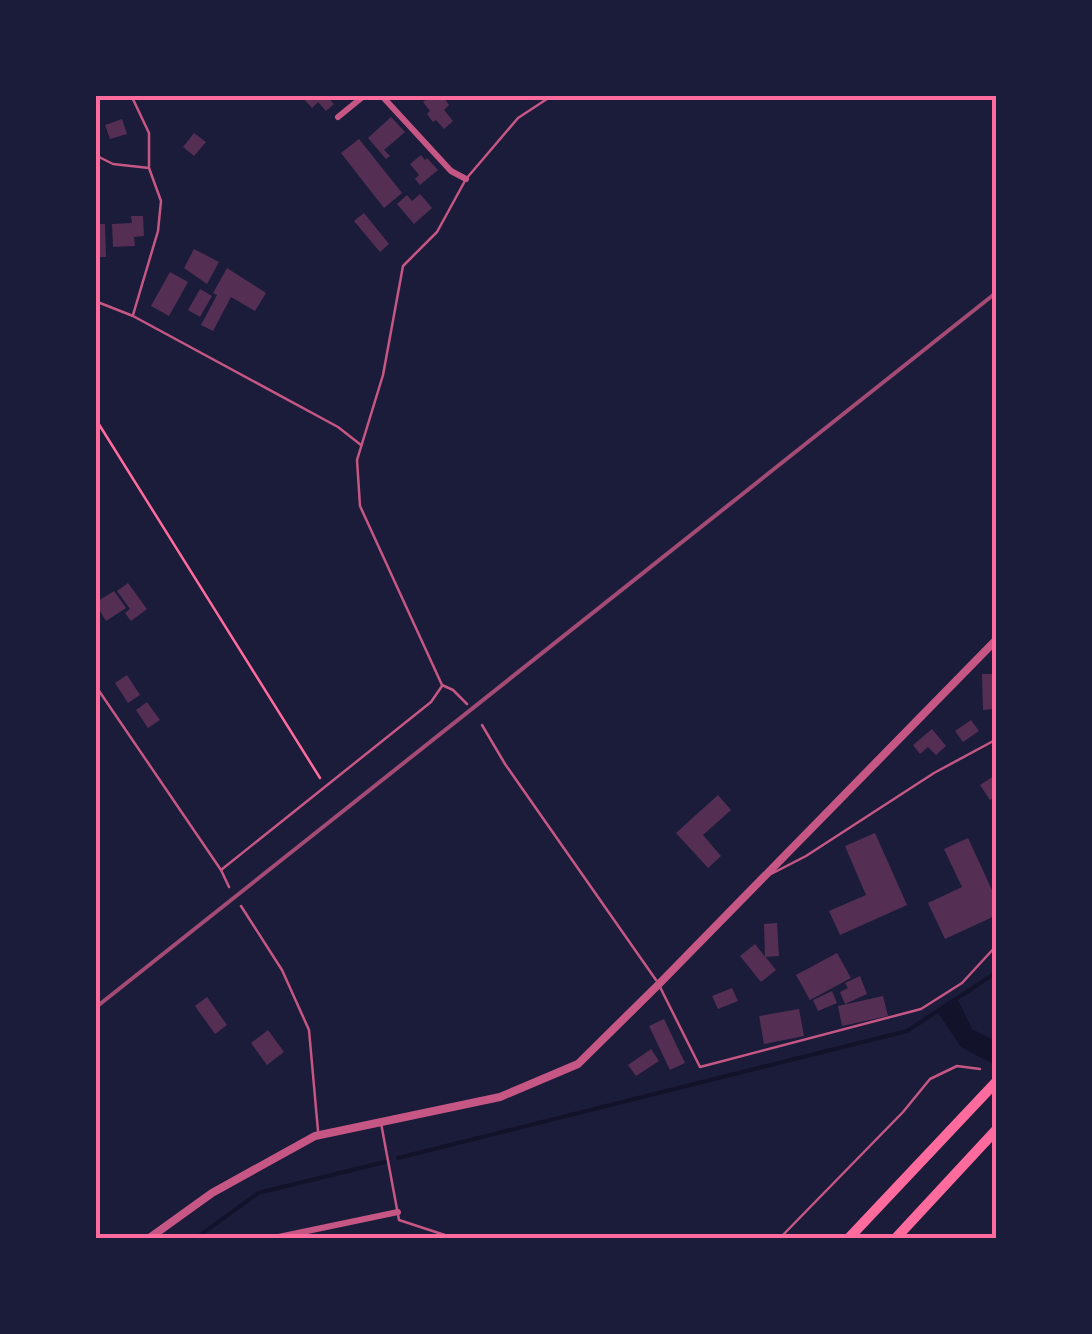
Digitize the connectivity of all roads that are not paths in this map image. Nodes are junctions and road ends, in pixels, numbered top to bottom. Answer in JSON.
{"nodes":[{"id":1,"x":131,"y":95,"type":"edge"},
{"id":2,"x":364,"y":95,"type":"edge"},
{"id":3,"x":380,"y":95,"type":"edge"},
{"id":4,"x":552,"y":95,"type":"edge"},
{"id":5,"x":338,"y":118,"type":"dead end"},
{"id":6,"x":95,"y":155,"type":"edge"},
{"id":7,"x":149,"y":168,"type":"junction"},
{"id":8,"x":466,"y":178,"type":"junction"},
{"id":9,"x":95,"y":300,"type":"edge"},
{"id":10,"x":133,"y":316,"type":"junction"},
{"id":11,"x":361,"y":445,"type":"junction"},
{"id":12,"x":997,"y":639,"type":"edge"},
{"id":13,"x":95,"y":685,"type":"edge"},
{"id":14,"x":442,"y":685,"type":"junction"},
{"id":15,"x":467,"y":704,"type":"dead end"},
{"id":16,"x":482,"y":725,"type":"dead end"},
{"id":17,"x":997,"y":739,"type":"edge"},
{"id":18,"x":221,"y":870,"type":"junction"},
{"id":19,"x":763,"y":878,"type":"junction"},
{"id":20,"x":229,"y":887,"type":"dead end"},
{"id":21,"x":240,"y":906,"type":"dead end"},
{"id":22,"x":997,"y":945,"type":"edge"},
{"id":23,"x":659,"y":984,"type":"junction"},
{"id":24,"x":980,"y":1069,"type":"dead end"},
{"id":25,"x":997,"y":1080,"type":"edge"},
{"id":26,"x":380,"y":1122,"type":"junction"},
{"id":27,"x":997,"y":1129,"type":"edge"},
{"id":28,"x":319,"y":1135,"type":"junction"},
{"id":29,"x":398,"y":1212,"type":"junction"},
{"id":30,"x":148,"y":1239,"type":"edge"},
{"id":31,"x":268,"y":1239,"type":"edge"},
{"id":32,"x":456,"y":1239,"type":"edge"},
{"id":33,"x":780,"y":1239,"type":"edge"},
{"id":34,"x":848,"y":1239,"type":"edge"},
{"id":35,"x":894,"y":1239,"type":"edge"}],
"edges":[{"from":1,"to":7,"type":"lane"},
{"from":2,"to":5,"type":"street"},
{"from":3,"to":8,"type":"street"},
{"from":4,"to":8,"type":"lane"},
{"from":6,"to":7,"type":"lane"},
{"from":7,"to":10,"type":"lane"},
{"from":8,"to":11,"type":"lane"},
{"from":9,"to":10,"type":"lane"},
{"from":10,"to":11,"type":"lane"},
{"from":11,"to":14,"type":"lane"},
{"from":12,"to":19,"type":"street"},
{"from":13,"to":18,"type":"lane"},
{"from":14,"to":15,"type":"lane"},
{"from":14,"to":18,"type":"lane"},
{"from":16,"to":23,"type":"lane"},
{"from":17,"to":19,"type":"lane"},
{"from":18,"to":20,"type":"lane"},
{"from":19,"to":23,"type":"street"},
{"from":21,"to":28,"type":"lane"},
{"from":22,"to":23,"type":"lane"},
{"from":23,"to":26,"type":"street"},
{"from":24,"to":33,"type":"lane"},
{"from":25,"to":34,"type":"highway"},
{"from":26,"to":28,"type":"street"},
{"from":26,"to":29,"type":"lane"},
{"from":27,"to":35,"type":"highway"},
{"from":28,"to":30,"type":"street"},
{"from":29,"to":31,"type":"street"},
{"from":29,"to":32,"type":"lane"}]}
